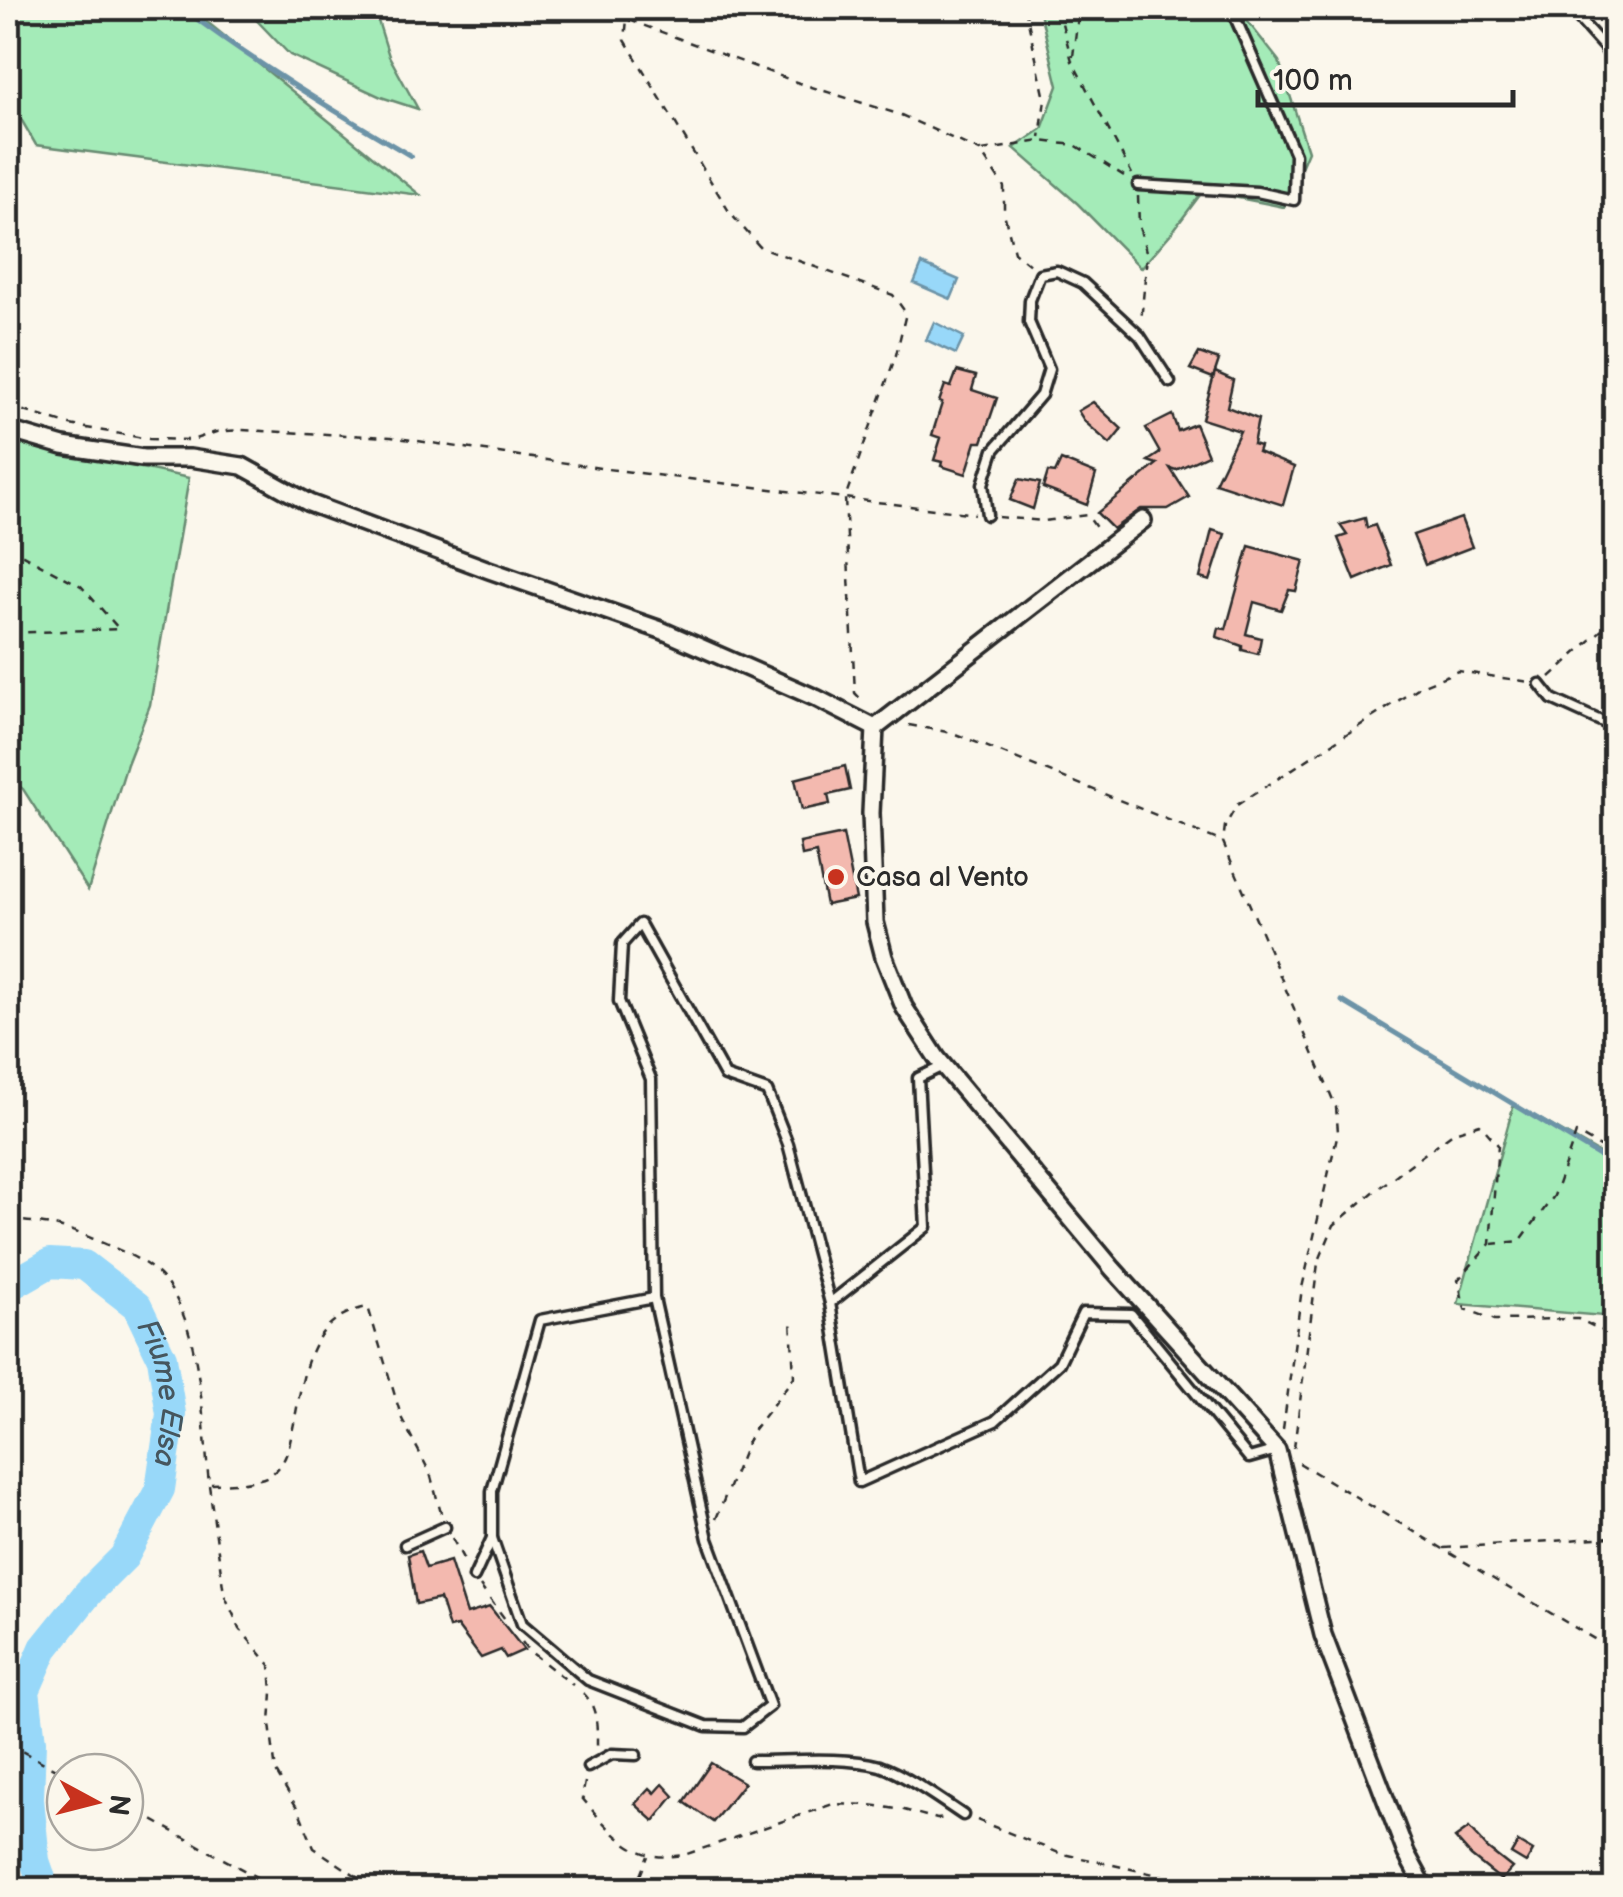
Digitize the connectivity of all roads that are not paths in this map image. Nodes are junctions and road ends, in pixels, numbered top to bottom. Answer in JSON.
{"nodes":[{"id":1,"x":1231,"y":8,"type":"edge"},
{"id":2,"x":1569,"y":8,"type":"edge"},
{"id":3,"x":1616,"y":66,"type":"edge"},
{"id":4,"x":1138,"y":185,"type":"road end"},
{"id":5,"x":1170,"y":382,"type":"dead end"},
{"id":6,"x":8,"y":430,"type":"edge"},
{"id":7,"x":987,"y":516,"type":"road end"},
{"id":8,"x":1143,"y":520,"type":"dead end"},
{"id":9,"x":1540,"y":684,"type":"road end"},
{"id":10,"x":879,"y":725,"type":"junction"},
{"id":11,"x":1616,"y":728,"type":"edge"},
{"id":12,"x":944,"y":1066,"type":"junction"},
{"id":13,"x":654,"y":1298,"type":"junction"},
{"id":14,"x":830,"y":1303,"type":"junction"},
{"id":15,"x":1277,"y":1450,"type":"junction"},
{"id":16,"x":445,"y":1527,"type":"road end"},
{"id":17,"x":492,"y":1538,"type":"junction"},
{"id":18,"x":405,"y":1544,"type":"dead end"},
{"id":19,"x":474,"y":1578,"type":"road end"},
{"id":20,"x":636,"y":1754,"type":"dead end"},
{"id":21,"x":752,"y":1761,"type":"dead end"},
{"id":22,"x":588,"y":1767,"type":"road end"},
{"id":23,"x":962,"y":1815,"type":"road end"},
{"id":24,"x":1426,"y":1890,"type":"edge"}],
"edges":[{"from":1,"to":4,"type":"lane"},
{"from":2,"to":3,"type":"lane"},
{"from":5,"to":7,"type":"lane"},
{"from":6,"to":10,"type":"street"},
{"from":8,"to":10,"type":"street"},
{"from":9,"to":11,"type":"lane"},
{"from":10,"to":12,"type":"street"},
{"from":12,"to":14,"type":"lane"},
{"from":12,"to":15,"type":"street"},
{"from":13,"to":14,"type":"lane"},
{"from":13,"to":17,"type":"lane"},
{"from":13,"to":17,"type":"lane"},
{"from":14,"to":15,"type":"lane"},
{"from":15,"to":24,"type":"street"},
{"from":16,"to":18,"type":"lane"},
{"from":17,"to":19,"type":"lane"},
{"from":20,"to":22,"type":"lane"},
{"from":21,"to":23,"type":"lane"}]}
